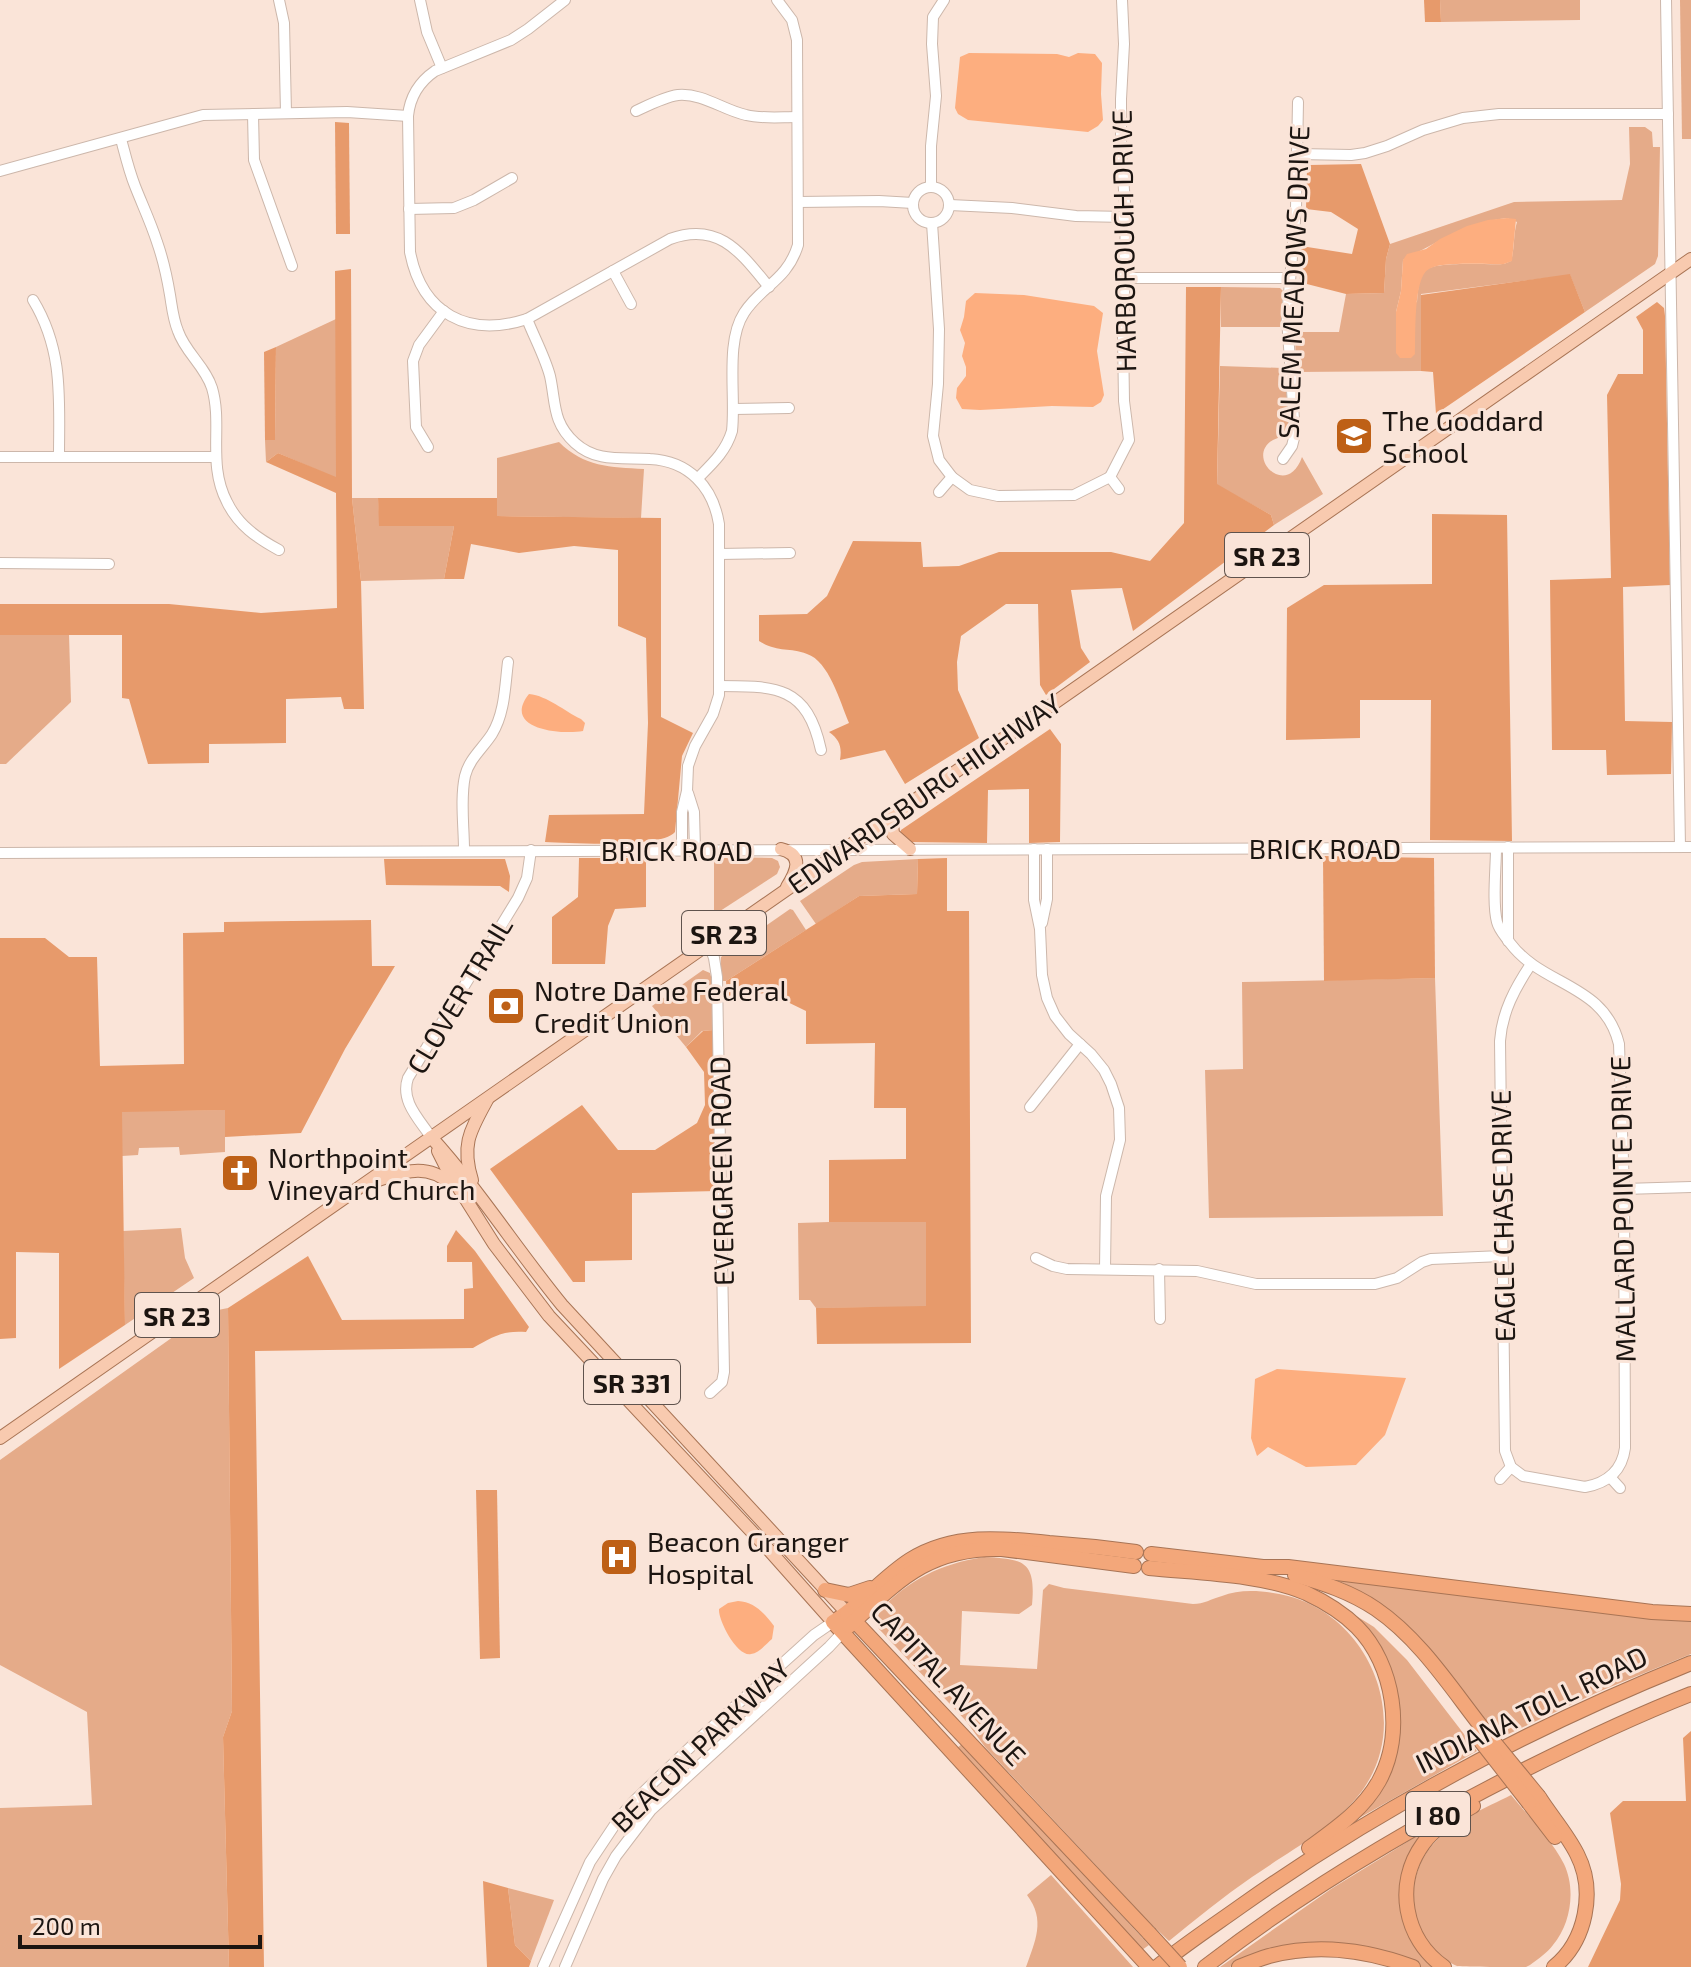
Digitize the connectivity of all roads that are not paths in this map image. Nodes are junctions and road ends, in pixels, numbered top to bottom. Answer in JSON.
{"nodes":[{"id":1,"x":279,"y":0,"type":"edge"},
{"id":2,"x":420,"y":0,"type":"edge"},
{"id":3,"x":565,"y":0,"type":"edge"},
{"id":4,"x":777,"y":0,"type":"edge"},
{"id":5,"x":944,"y":0,"type":"edge"},
{"id":6,"x":1122,"y":0,"type":"edge"},
{"id":7,"x":1666,"y":0,"type":"edge"},
{"id":8,"x":442,"y":68,"type":"junction"},
{"id":9,"x":1298,"y":102,"type":"dead end"},
{"id":10,"x":636,"y":111,"type":"dead end"},
{"id":11,"x":286,"y":113,"type":"junction"},
{"id":12,"x":253,"y":114,"type":"junction"},
{"id":13,"x":1668,"y":114,"type":"junction"},
{"id":14,"x":408,"y":116,"type":"junction"},
{"id":15,"x":797,"y":117,"type":"junction"},
{"id":16,"x":121,"y":139,"type":"junction"},
{"id":17,"x":1298,"y":154,"type":"junction"},
{"id":18,"x":0,"y":171,"type":"edge"},
{"id":19,"x":512,"y":178,"type":"dead end"},
{"id":20,"x":931,"y":186,"type":"junction"},
{"id":21,"x":798,"y":202,"type":"junction"},
{"id":22,"x":913,"y":203,"type":"junction"},
{"id":23,"x":950,"y":205,"type":"junction"},
{"id":24,"x":409,"y":209,"type":"junction"},
{"id":25,"x":1126,"y":217,"type":"junction"},
{"id":26,"x":932,"y":223,"type":"junction"},
{"id":27,"x":1691,"y":259,"type":"edge"},
{"id":28,"x":292,"y":266,"type":"dead end"},
{"id":29,"x":613,"y":271,"type":"junction"},
{"id":30,"x":1670,"y":273,"type":"junction"},
{"id":31,"x":1125,"y":278,"type":"junction"},
{"id":32,"x":1290,"y":278,"type":"junction"},
{"id":33,"x":769,"y":287,"type":"junction"},
{"id":34,"x":33,"y":300,"type":"dead end"},
{"id":35,"x":631,"y":304,"type":"dead end"},
{"id":36,"x":444,"y":311,"type":"junction"},
{"id":37,"x":527,"y":319,"type":"junction"},
{"id":38,"x":789,"y":408,"type":"dead end"},
{"id":39,"x":734,"y":409,"type":"junction"},
{"id":40,"x":428,"y":447,"type":"dead end"},
{"id":41,"x":0,"y":457,"type":"edge"},
{"id":42,"x":59,"y":457,"type":"junction"},
{"id":43,"x":215,"y":457,"type":"junction"},
{"id":44,"x":1283,"y":459,"type":"dead end"},
{"id":45,"x":952,"y":477,"type":"junction"},
{"id":46,"x":1110,"y":477,"type":"junction"},
{"id":47,"x":698,"y":478,"type":"junction"},
{"id":48,"x":1119,"y":489,"type":"dead end"},
{"id":49,"x":939,"y":492,"type":"dead end"},
{"id":50,"x":279,"y":550,"type":"dead end"},
{"id":51,"x":790,"y":553,"type":"dead end"},
{"id":52,"x":719,"y":554,"type":"junction"},
{"id":53,"x":0,"y":563,"type":"edge"},
{"id":54,"x":109,"y":564,"type":"dead end"},
{"id":55,"x":508,"y":662,"type":"dead end"},
{"id":56,"x":719,"y":686,"type":"junction"},
{"id":57,"x":821,"y":750,"type":"dead end"},
{"id":58,"x":687,"y":791,"type":"junction"},
{"id":59,"x":895,"y":812,"type":"junction"},
{"id":60,"x":1508,"y":847,"type":"junction"},
{"id":61,"x":1685,"y":847,"type":"edge"},
{"id":62,"x":1496,"y":848,"type":"junction"},
{"id":63,"x":781,"y":849,"type":"junction"},
{"id":64,"x":843,"y":849,"type":"junction"},
{"id":65,"x":910,"y":849,"type":"junction"},
{"id":66,"x":1034,"y":849,"type":"junction"},
{"id":67,"x":1047,"y":849,"type":"junction"},
{"id":68,"x":464,"y":850,"type":"junction"},
{"id":69,"x":531,"y":850,"type":"junction"},
{"id":70,"x":682,"y":850,"type":"junction"},
{"id":71,"x":695,"y":850,"type":"junction"},
{"id":72,"x":0,"y":853,"type":"edge"},
{"id":73,"x":785,"y":891,"type":"junction"},
{"id":74,"x":1040,"y":929,"type":"junction"},
{"id":75,"x":1508,"y":941,"type":"junction"},
{"id":76,"x":709,"y":944,"type":"junction"},
{"id":77,"x":1531,"y":964,"type":"junction"},
{"id":78,"x":1080,"y":1044,"type":"junction"},
{"id":79,"x":488,"y":1098,"type":"junction"},
{"id":80,"x":1030,"y":1107,"type":"dead end"},
{"id":81,"x":431,"y":1137,"type":"junction"},
{"id":82,"x":1691,"y":1187,"type":"edge"},
{"id":83,"x":357,"y":1189,"type":"junction"},
{"id":84,"x":1624,"y":1189,"type":"junction"},
{"id":85,"x":470,"y":1194,"type":"junction"},
{"id":86,"x":1502,"y":1256,"type":"junction"},
{"id":87,"x":1036,"y":1258,"type":"dead end"},
{"id":88,"x":1105,"y":1269,"type":"junction"},
{"id":89,"x":1159,"y":1269,"type":"junction"},
{"id":90,"x":1160,"y":1319,"type":"dead end"},
{"id":91,"x":710,"y":1393,"type":"dead end"},
{"id":92,"x":0,"y":1438,"type":"edge"},
{"id":93,"x":1514,"y":1470,"type":"junction"},
{"id":94,"x":1610,"y":1477,"type":"junction"},
{"id":95,"x":1500,"y":1479,"type":"dead end"},
{"id":96,"x":1620,"y":1488,"type":"dead end"},
{"id":97,"x":1142,"y":1560,"type":"junction"},
{"id":98,"x":1263,"y":1567,"type":"junction"},
{"id":99,"x":888,"y":1577,"type":"junction"},
{"id":100,"x":1272,"y":1582,"type":"junction"},
{"id":101,"x":825,"y":1590,"type":"junction"},
{"id":102,"x":1691,"y":1614,"type":"edge"},
{"id":103,"x":851,"y":1617,"type":"junction"},
{"id":104,"x":838,"y":1627,"type":"junction"},
{"id":105,"x":1691,"y":1663,"type":"edge"},
{"id":106,"x":1691,"y":1694,"type":"edge"},
{"id":107,"x":1480,"y":1732,"type":"junction"},
{"id":108,"x":1593,"y":1735,"type":"junction"},
{"id":109,"x":1534,"y":1800,"type":"junction"},
{"id":110,"x":1212,"y":1926,"type":"junction"},
{"id":111,"x":543,"y":1967,"type":"edge"},
{"id":112,"x":565,"y":1967,"type":"edge"},
{"id":113,"x":1149,"y":1967,"type":"edge"},
{"id":114,"x":1157,"y":1967,"type":"edge"},
{"id":115,"x":1180,"y":1967,"type":"edge"},
{"id":116,"x":1205,"y":1967,"type":"edge"},
{"id":117,"x":1239,"y":1967,"type":"edge"},
{"id":118,"x":1413,"y":1967,"type":"edge"},
{"id":119,"x":1444,"y":1967,"type":"edge"},
{"id":120,"x":1542,"y":1967,"type":"edge"},
{"id":121,"x":1554,"y":1967,"type":"edge"}],
"edges":[{"from":1,"to":11,"type":"street"},
{"from":2,"to":8,"type":"street"},
{"from":3,"to":8,"type":"street"},
{"from":4,"to":15,"type":"street"},
{"from":5,"to":20,"type":"street"},
{"from":6,"to":25,"type":"street","name":"HARBOROUGH DRIVE"},
{"from":7,"to":13,"type":"street"},
{"from":8,"to":14,"type":"street"},
{"from":9,"to":17,"type":"street","name":"SALEM MEADOWS DRIVE"},
{"from":10,"to":15,"type":"street"},
{"from":11,"to":12,"type":"street"},
{"from":11,"to":14,"type":"street"},
{"from":12,"to":16,"type":"street"},
{"from":12,"to":28,"type":"street"},
{"from":13,"to":17,"type":"street"},
{"from":13,"to":30,"type":"street"},
{"from":14,"to":24,"type":"street"},
{"from":15,"to":21,"type":"street"},
{"from":16,"to":18,"type":"street"},
{"from":16,"to":43,"type":"street"},
{"from":17,"to":32,"type":"street","name":"SALEM MEADOWS DRIVE"},
{"from":19,"to":24,"type":"street"},
{"from":20,"to":22,"type":"street"},
{"from":20,"to":23,"type":"street"},
{"from":21,"to":22,"type":"street"},
{"from":21,"to":33,"type":"street"},
{"from":22,"to":26,"type":"street"},
{"from":23,"to":25,"type":"street"},
{"from":23,"to":26,"type":"street"},
{"from":24,"to":36,"type":"street"},
{"from":25,"to":31,"type":"street","name":"HARBOROUGH DRIVE"},
{"from":26,"to":45,"type":"street"},
{"from":27,"to":30,"type":"main road","name":"EDWARDSBURG HIGHWAY","number":"SR 23"},
{"from":29,"to":33,"type":"street"},
{"from":29,"to":35,"type":"street"},
{"from":29,"to":37,"type":"street"},
{"from":30,"to":59,"type":"main road","name":"EDWARDSBURG HIGHWAY","number":"SR 23"},
{"from":30,"to":61,"type":"street"},
{"from":31,"to":32,"type":"street"},
{"from":31,"to":46,"type":"street","name":"HARBOROUGH DRIVE"},
{"from":32,"to":44,"type":"street","name":"SALEM MEADOWS DRIVE"},
{"from":33,"to":39,"type":"street"},
{"from":34,"to":42,"type":"street"},
{"from":36,"to":37,"type":"street"},
{"from":36,"to":40,"type":"street"},
{"from":37,"to":47,"type":"street"},
{"from":38,"to":39,"type":"street"},
{"from":39,"to":47,"type":"street"},
{"from":41,"to":42,"type":"street"},
{"from":42,"to":43,"type":"street"},
{"from":43,"to":50,"type":"street"},
{"from":45,"to":46,"type":"street"},
{"from":45,"to":49,"type":"street"},
{"from":46,"to":48,"type":"street"},
{"from":47,"to":52,"type":"street"},
{"from":51,"to":52,"type":"street"},
{"from":52,"to":56,"type":"street"},
{"from":53,"to":54,"type":"street"},
{"from":55,"to":68,"type":"street"},
{"from":56,"to":57,"type":"street"},
{"from":56,"to":58,"type":"street"},
{"from":58,"to":70,"type":"street"},
{"from":58,"to":71,"type":"street"},
{"from":59,"to":64,"type":"main road","name":"EDWARDSBURG HIGHWAY","number":"SR 23"},
{"from":59,"to":65,"type":"main road"},
{"from":60,"to":61,"type":"street","name":"BRICK ROAD"},
{"from":60,"to":62,"type":"street","name":"BRICK ROAD"},
{"from":60,"to":75,"type":"street"},
{"from":62,"to":67,"type":"street","name":"BRICK ROAD"},
{"from":62,"to":75,"type":"street","name":"MALLARD POINTE DRIVE"},
{"from":63,"to":64,"type":"street","name":"BRICK ROAD"},
{"from":63,"to":71,"type":"street","name":"BRICK ROAD"},
{"from":63,"to":73,"type":"main road"},
{"from":64,"to":65,"type":"street","name":"BRICK ROAD"},
{"from":64,"to":73,"type":"main road","name":"EDWARDSBURG HIGHWAY","number":"SR 23"},
{"from":65,"to":66,"type":"street","name":"BRICK ROAD"},
{"from":66,"to":67,"type":"street","name":"BRICK ROAD"},
{"from":66,"to":74,"type":"street"},
{"from":67,"to":74,"type":"street"},
{"from":68,"to":69,"type":"street","name":"BRICK ROAD"},
{"from":68,"to":72,"type":"street","name":"BRICK ROAD"},
{"from":69,"to":70,"type":"street","name":"BRICK ROAD"},
{"from":69,"to":81,"type":"street","name":"CLOVER TRAIL"},
{"from":70,"to":71,"type":"street","name":"BRICK ROAD"},
{"from":73,"to":76,"type":"main road","name":"EDWARDSBURG HIGHWAY","number":"SR 23"},
{"from":74,"to":78,"type":"street"},
{"from":75,"to":77,"type":"street","name":"MALLARD POINTE DRIVE"},
{"from":76,"to":79,"type":"main road","name":"EDWARDSBURG HIGHWAY","number":"SR 23"},
{"from":76,"to":91,"type":"street","name":"EVERGREEN ROAD"},
{"from":77,"to":84,"type":"street","name":"MALLARD POINTE DRIVE"},
{"from":77,"to":86,"type":"street","name":"EAGLE CHASE DRIVE"},
{"from":78,"to":80,"type":"street"},
{"from":78,"to":88,"type":"street"},
{"from":79,"to":81,"type":"main road","name":"EDWARDSBURG HIGHWAY","number":"SR 23"},
{"from":79,"to":85,"type":"main road"},
{"from":81,"to":83,"type":"main road","name":"EDWARDSBURG HIGHWAY","number":"SR 23"},
{"from":81,"to":85,"type":"main road","name":"CAPITAL AVENUE","number":"SR 331"},
{"from":82,"to":84,"type":"street"},
{"from":83,"to":85,"type":"main road"},
{"from":83,"to":92,"type":"main road","name":"EDWARDSBURG HIGHWAY","number":"SR 23"},
{"from":84,"to":94,"type":"street","name":"MALLARD POINTE DRIVE"},
{"from":85,"to":101,"type":"main road","name":"CAPITAL AVENUE","number":"SR 331"},
{"from":85,"to":104,"type":"main road","name":"CAPITAL AVENUE","number":"SR 331"},
{"from":86,"to":89,"type":"street"},
{"from":86,"to":93,"type":"street","name":"EAGLE CHASE DRIVE"},
{"from":87,"to":88,"type":"street"},
{"from":88,"to":89,"type":"street"},
{"from":89,"to":90,"type":"street"},
{"from":93,"to":94,"type":"street"},
{"from":93,"to":95,"type":"street"},
{"from":94,"to":96,"type":"street"},
{"from":97,"to":98,"type":"highway"},
{"from":97,"to":99,"type":"highway"},
{"from":97,"to":100,"type":"highway"},
{"from":97,"to":103,"type":"highway"},
{"from":98,"to":102,"type":"highway"},
{"from":98,"to":107,"type":"highway"},
{"from":99,"to":101,"type":"highway"},
{"from":99,"to":103,"type":"highway"},
{"from":100,"to":107,"type":"highway"},
{"from":100,"to":110,"type":"highway"},
{"from":101,"to":103,"type":"main road","name":"CAPITAL AVENUE","number":"SR 331"},
{"from":103,"to":104,"type":"highway"},
{"from":103,"to":115,"type":"highway","name":"CAPITAL AVENUE","number":"SR 331","bridge":true},
{"from":104,"to":111,"type":"street","name":"BEACON PARKWAY"},
{"from":104,"to":112,"type":"street","name":"BEACON PARKWAY"},
{"from":104,"to":113,"type":"highway","name":"CAPITAL AVENUE","number":"SR 331"},
{"from":105,"to":110,"type":"highway","name":"INDIANA TOLL ROAD","number":"I 80"},
{"from":106,"to":108,"type":"highway","name":"INDIANA TOLL ROAD","number":"I 80"},
{"from":107,"to":109,"type":"highway","bridge":true},
{"from":108,"to":116,"type":"highway","name":"INDIANA TOLL ROAD","number":"I 80"},
{"from":108,"to":119,"type":"highway"},
{"from":109,"to":120,"type":"highway"},
{"from":109,"to":121,"type":"highway"},
{"from":110,"to":114,"type":"highway","name":"INDIANA TOLL ROAD","number":"I 80"},
{"from":117,"to":118,"type":"highway"}]}
